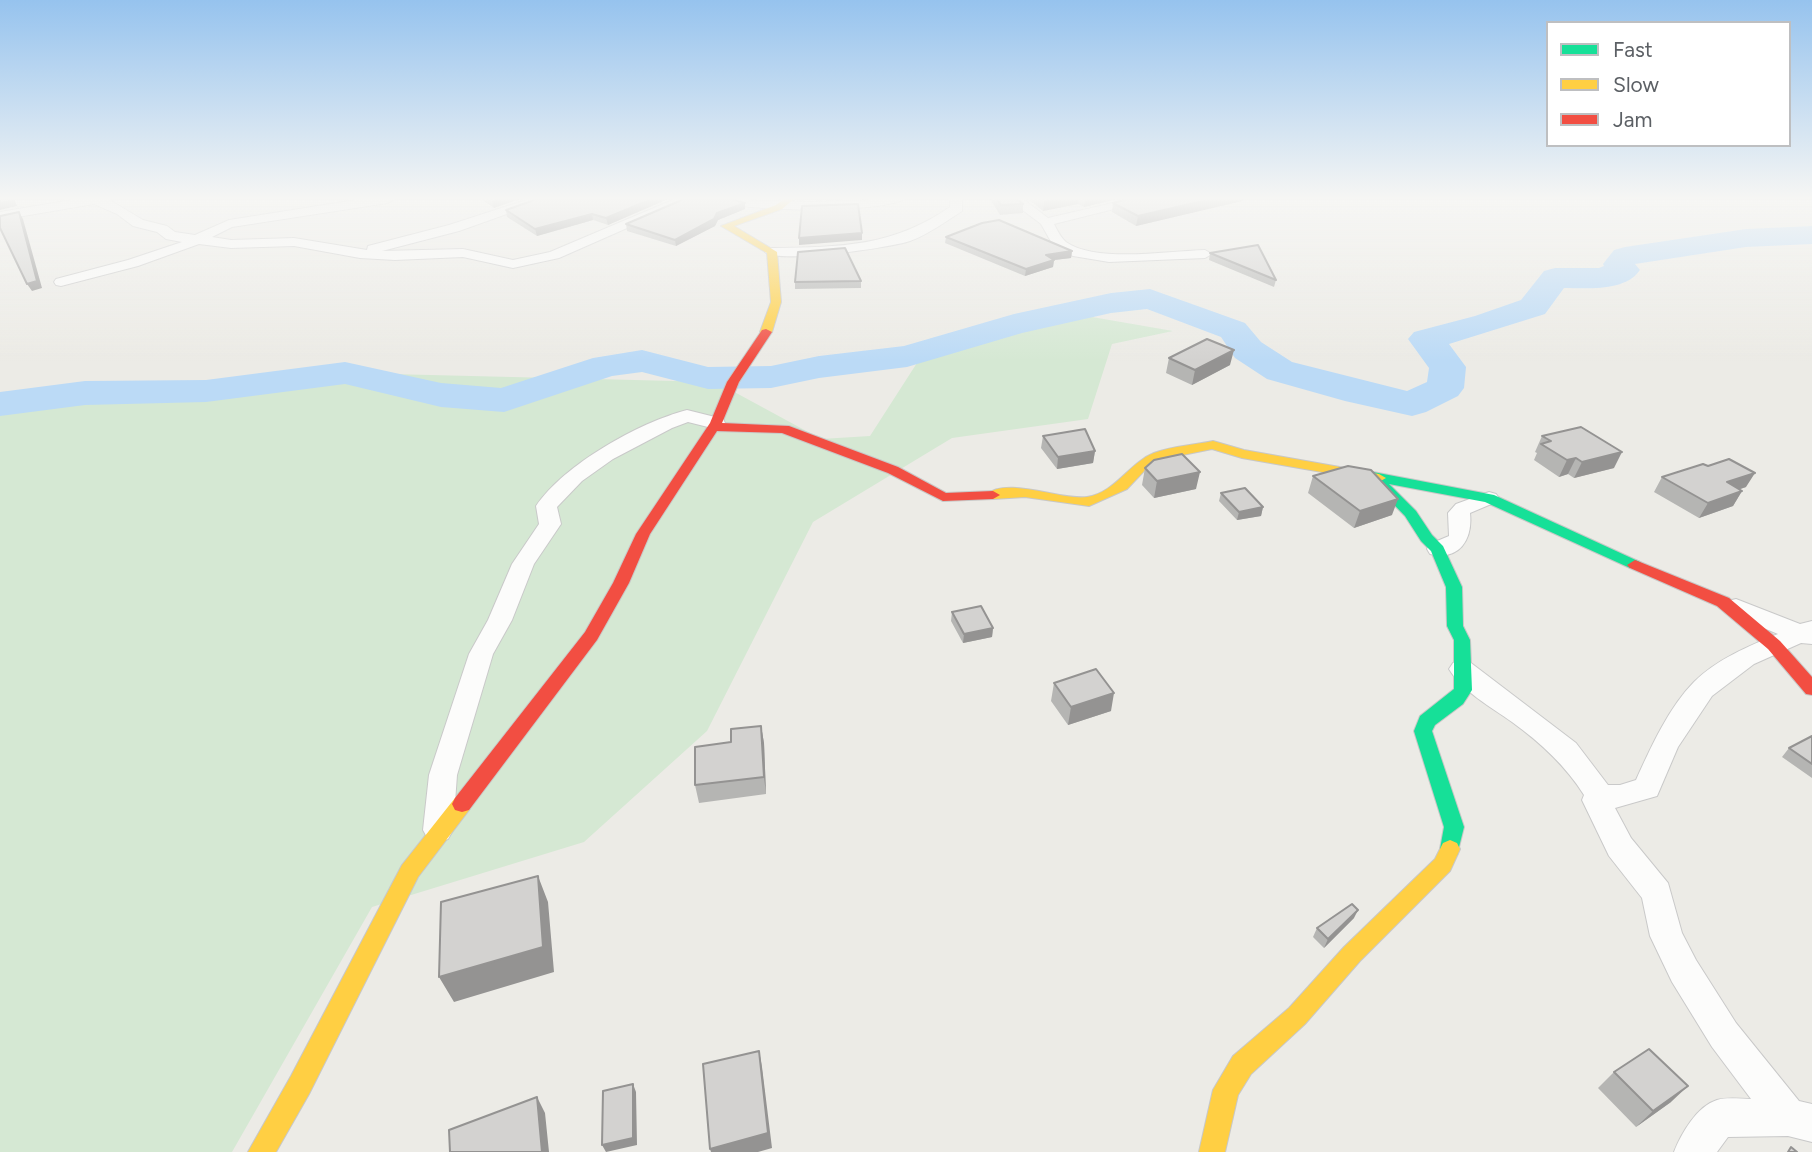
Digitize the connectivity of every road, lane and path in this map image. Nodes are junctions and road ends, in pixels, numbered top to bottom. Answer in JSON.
{"nodes":[{"id":1,"x":772,"y":252,"type":"edge"},
{"id":2,"x":160,"y":253,"type":"edge"},
{"id":3,"x":353,"y":253,"type":"edge"},
{"id":4,"x":364,"y":253,"type":"edge"},
{"id":5,"x":559,"y":253,"type":"edge"},
{"id":6,"x":1077,"y":253,"type":"edge"},
{"id":7,"x":360,"y":254,"type":"junction"},
{"id":8,"x":1205,"y":254,"type":"dead end"},
{"id":9,"x":61,"y":282,"type":"dead end"},
{"id":10,"x":715,"y":425,"type":"junction"},
{"id":11,"x":1373,"y":476,"type":"junction"},
{"id":12,"x":1489,"y":498,"type":"junction"},
{"id":13,"x":1438,"y":549,"type":"junction"},
{"id":14,"x":1723,"y":602,"type":"joint"},
{"id":15,"x":1800,"y":636,"type":"edge"},
{"id":16,"x":1462,"y":669,"type":"junction"},
{"id":17,"x":1812,"y":689,"type":"edge"},
{"id":18,"x":1600,"y":796,"type":"junction"},
{"id":19,"x":437,"y":837,"type":"junction"},
{"id":20,"x":1800,"y":1120,"type":"edge"},
{"id":21,"x":261,"y":1152,"type":"edge"},
{"id":22,"x":1212,"y":1152,"type":"edge"},
{"id":23,"x":1693,"y":1152,"type":"edge"}],
"edges":[{"from":1,"to":10,"type":"street"},
{"from":2,"to":9,"type":"street"},
{"from":3,"to":7,"type":"street"},
{"from":4,"to":7,"type":"street"},
{"from":5,"to":7,"type":"street"},
{"from":6,"to":8,"type":"street"},
{"from":10,"to":11,"type":"street"},
{"from":10,"to":19,"type":"street"},
{"from":10,"to":19,"type":"street"},
{"from":11,"to":12,"type":"street"},
{"from":11,"to":13,"type":"street"},
{"from":12,"to":13,"type":"street"},
{"from":12,"to":14,"type":"street"},
{"from":13,"to":16,"type":"street"},
{"from":14,"to":15,"type":"street"},
{"from":15,"to":17,"type":"street"},
{"from":15,"to":18,"type":"street"},
{"from":16,"to":18,"type":"street"},
{"from":16,"to":22,"type":"street"},
{"from":18,"to":20,"type":"street"},
{"from":19,"to":21,"type":"street"},
{"from":20,"to":23,"type":"street"}]}
